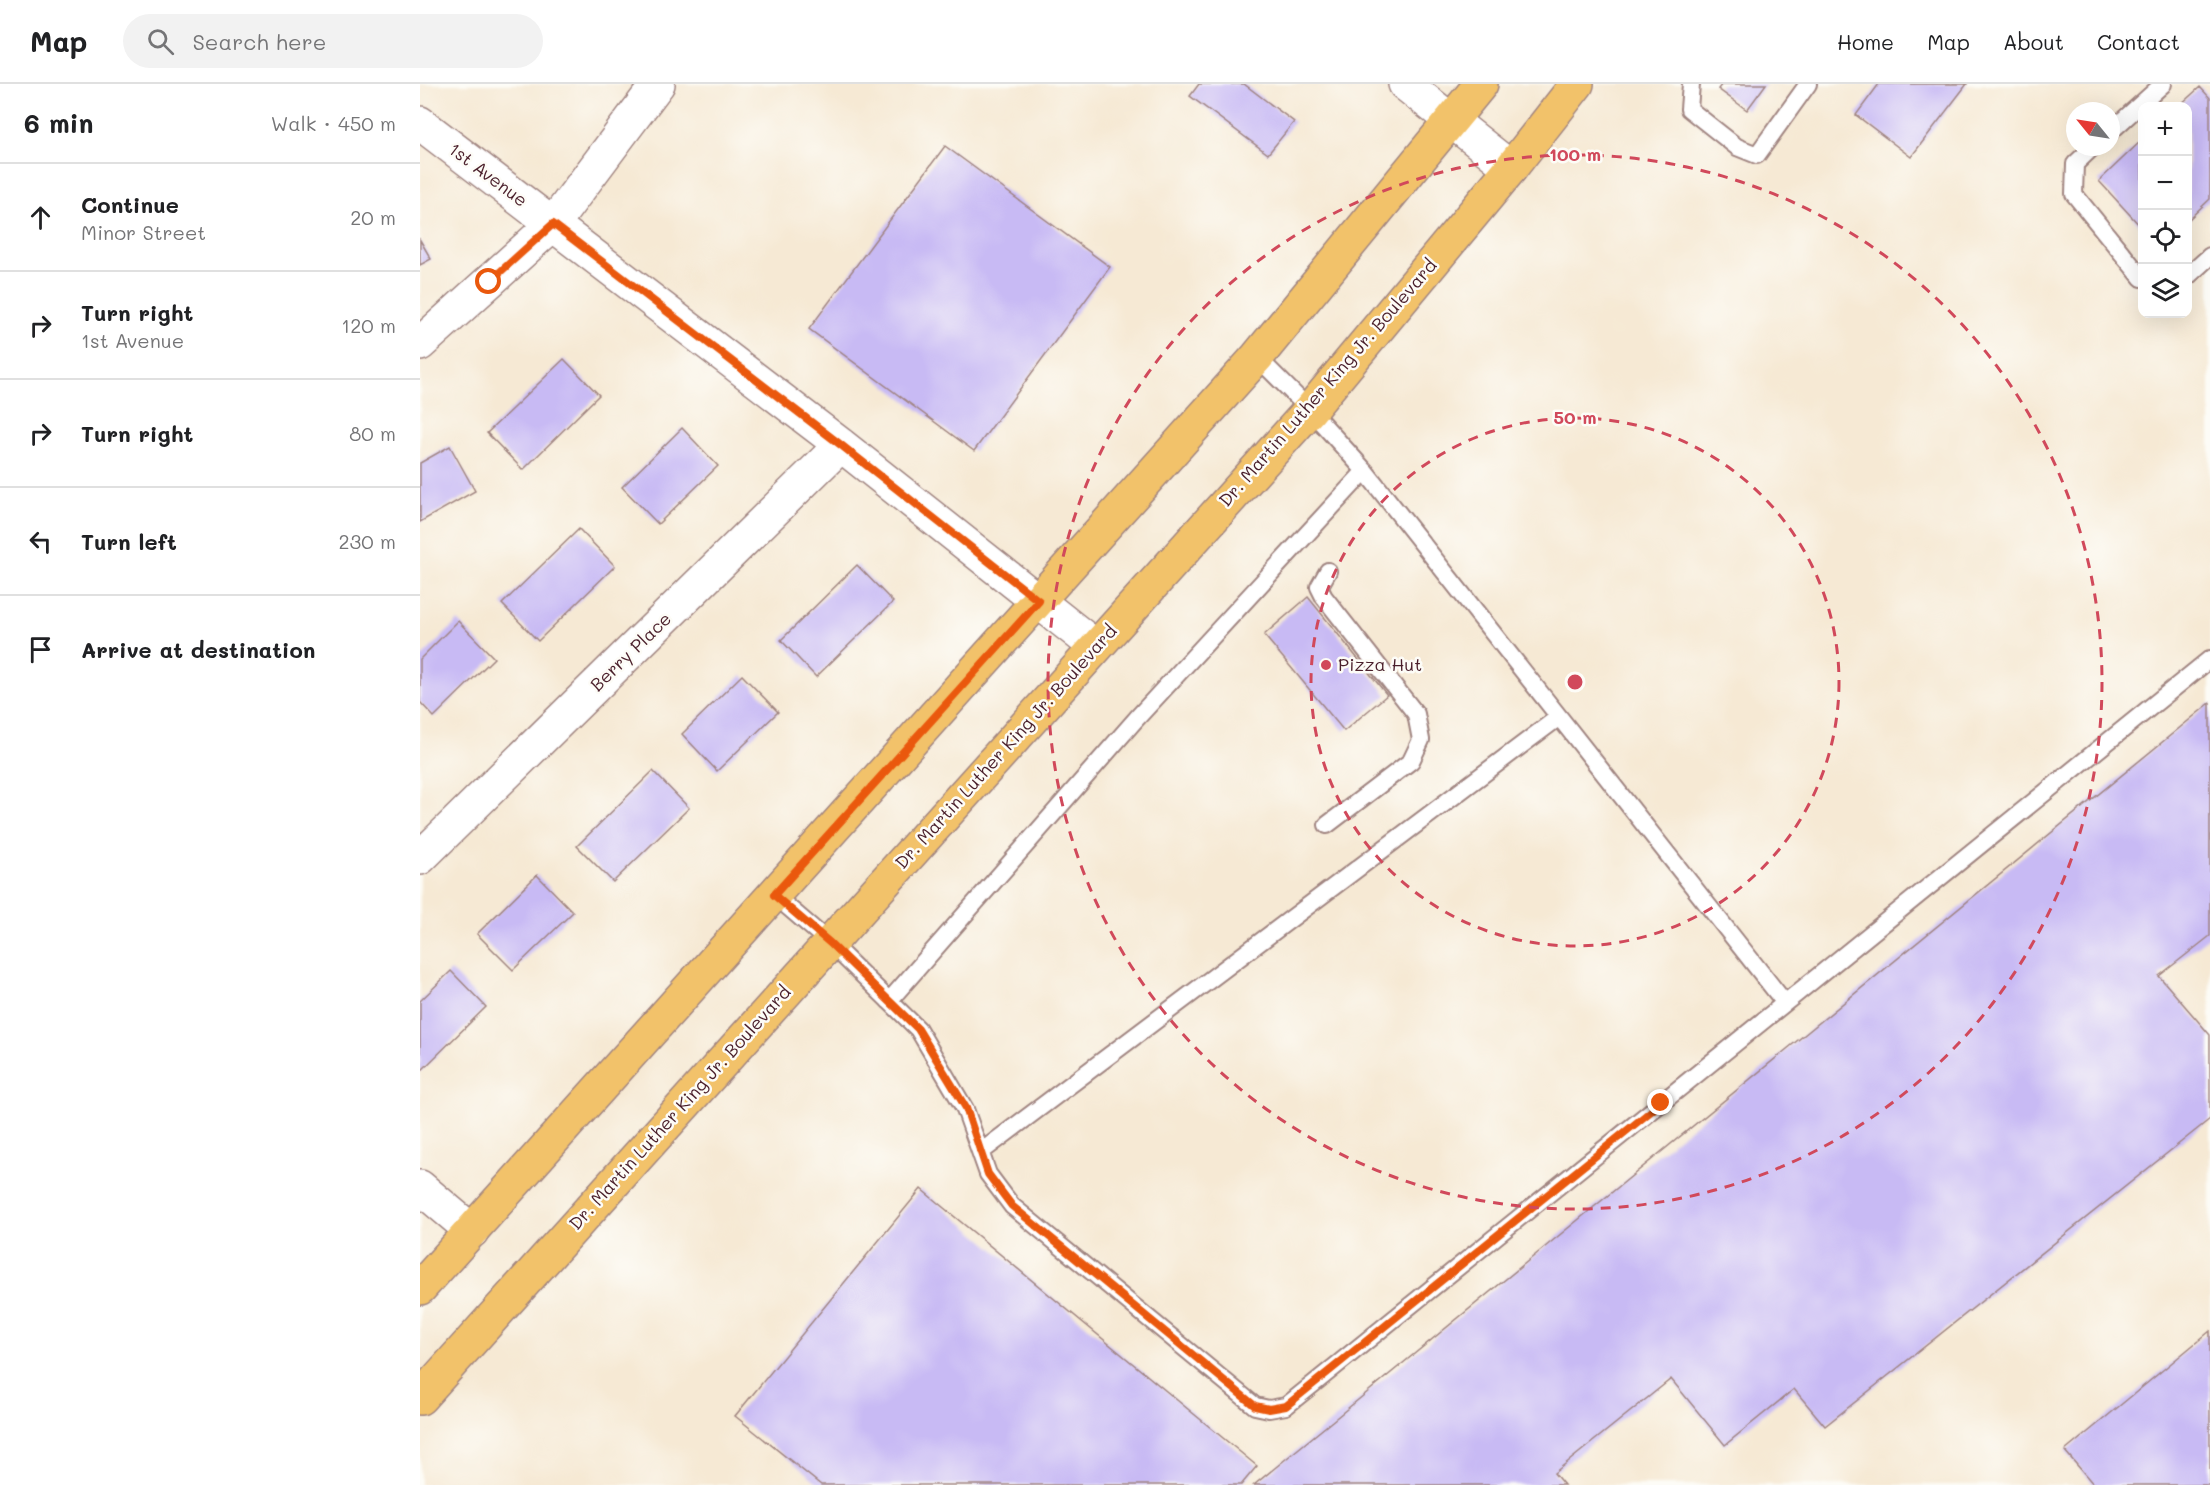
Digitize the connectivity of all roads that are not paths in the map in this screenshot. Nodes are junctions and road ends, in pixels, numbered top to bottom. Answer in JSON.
{"nodes":[{"id":1,"x":658,"y":84,"type":"edge"},
{"id":2,"x":1405,"y":84,"type":"edge"},
{"id":3,"x":1481,"y":84,"type":"edge"},
{"id":4,"x":1577,"y":84,"type":"edge"},
{"id":5,"x":1691,"y":84,"type":"edge"},
{"id":6,"x":1808,"y":84,"type":"edge"},
{"id":7,"x":2163,"y":84,"type":"edge"},
{"id":8,"x":1453,"y":121,"type":"junction"},
{"id":9,"x":420,"y":123,"type":"edge"},
{"id":10,"x":2120,"y":123,"type":"edge"},
{"id":11,"x":2083,"y":156,"type":"edge"},
{"id":12,"x":1511,"y":168,"type":"junction"},
{"id":13,"x":553,"y":224,"type":"junction"},
{"id":14,"x":2210,"y":256,"type":"edge"},
{"id":15,"x":2192,"y":272,"type":"edge"},
{"id":16,"x":2138,"y":273,"type":"edge"},
{"id":17,"x":420,"y":344,"type":"edge"},
{"id":18,"x":1257,"y":357,"type":"junction"},
{"id":19,"x":1310,"y":410,"type":"junction"},
{"id":20,"x":841,"y":445,"type":"junction"},
{"id":21,"x":1365,"y":471,"type":"junction"},
{"id":22,"x":1328,"y":571,"type":"dead end"},
{"id":23,"x":1039,"y":601,"type":"junction"},
{"id":24,"x":1096,"y":647,"type":"junction"},
{"id":25,"x":2210,"y":659,"type":"edge"},
{"id":26,"x":1559,"y":717,"type":"junction"},
{"id":27,"x":1327,"y":825,"type":"dead end"},
{"id":28,"x":420,"y":858,"type":"edge"},
{"id":29,"x":774,"y":895,"type":"junction"},
{"id":30,"x":830,"y":943,"type":"junction"},
{"id":31,"x":888,"y":1001,"type":"junction"},
{"id":32,"x":1785,"y":1003,"type":"junction"},
{"id":33,"x":981,"y":1152,"type":"junction"},
{"id":34,"x":420,"y":1187,"type":"edge"},
{"id":35,"x":472,"y":1231,"type":"junction"},
{"id":36,"x":420,"y":1288,"type":"edge"},
{"id":37,"x":420,"y":1398,"type":"edge"}],
"edges":[{"from":1,"to":13,"type":"street"},
{"from":2,"to":8,"type":"street"},
{"from":3,"to":8,"type":"main road"},
{"from":4,"to":12,"type":"main road","name":"Dr. Martin Luther King Jr. Boulevard"},
{"from":5,"to":6,"type":"lane"},
{"from":7,"to":10,"type":"lane"},
{"from":8,"to":12,"type":"street"},
{"from":8,"to":18,"type":"main road"},
{"from":9,"to":13,"type":"street","name":"1st Avenue"},
{"from":11,"to":16,"type":"lane"},
{"from":12,"to":19,"type":"main road","name":"Dr. Martin Luther King Jr. Boulevard"},
{"from":13,"to":17,"type":"street"},
{"from":13,"to":20,"type":"street","name":"1st Avenue"},
{"from":14,"to":15,"type":"lane"},
{"from":18,"to":19,"type":"lane"},
{"from":18,"to":23,"type":"main road"},
{"from":19,"to":21,"type":"lane"},
{"from":19,"to":24,"type":"main road","name":"Dr. Martin Luther King Jr. Boulevard"},
{"from":20,"to":23,"type":"street","name":"1st Avenue"},
{"from":20,"to":28,"type":"street","name":"Berry Place"},
{"from":21,"to":26,"type":"lane"},
{"from":21,"to":31,"type":"lane"},
{"from":22,"to":27,"type":"lane"},
{"from":23,"to":24,"type":"street","name":"1st Avenue"},
{"from":23,"to":29,"type":"main road"},
{"from":24,"to":30,"type":"main road","name":"Dr. Martin Luther King Jr. Boulevard"},
{"from":25,"to":32,"type":"lane"},
{"from":26,"to":32,"type":"lane"},
{"from":26,"to":33,"type":"lane"},
{"from":29,"to":30,"type":"lane"},
{"from":29,"to":35,"type":"main road"},
{"from":30,"to":31,"type":"lane"},
{"from":30,"to":37,"type":"main road","name":"Dr. Martin Luther King Jr. Boulevard"},
{"from":31,"to":33,"type":"lane"},
{"from":32,"to":33,"type":"lane"},
{"from":34,"to":35,"type":"street"},
{"from":35,"to":36,"type":"main road"}]}
